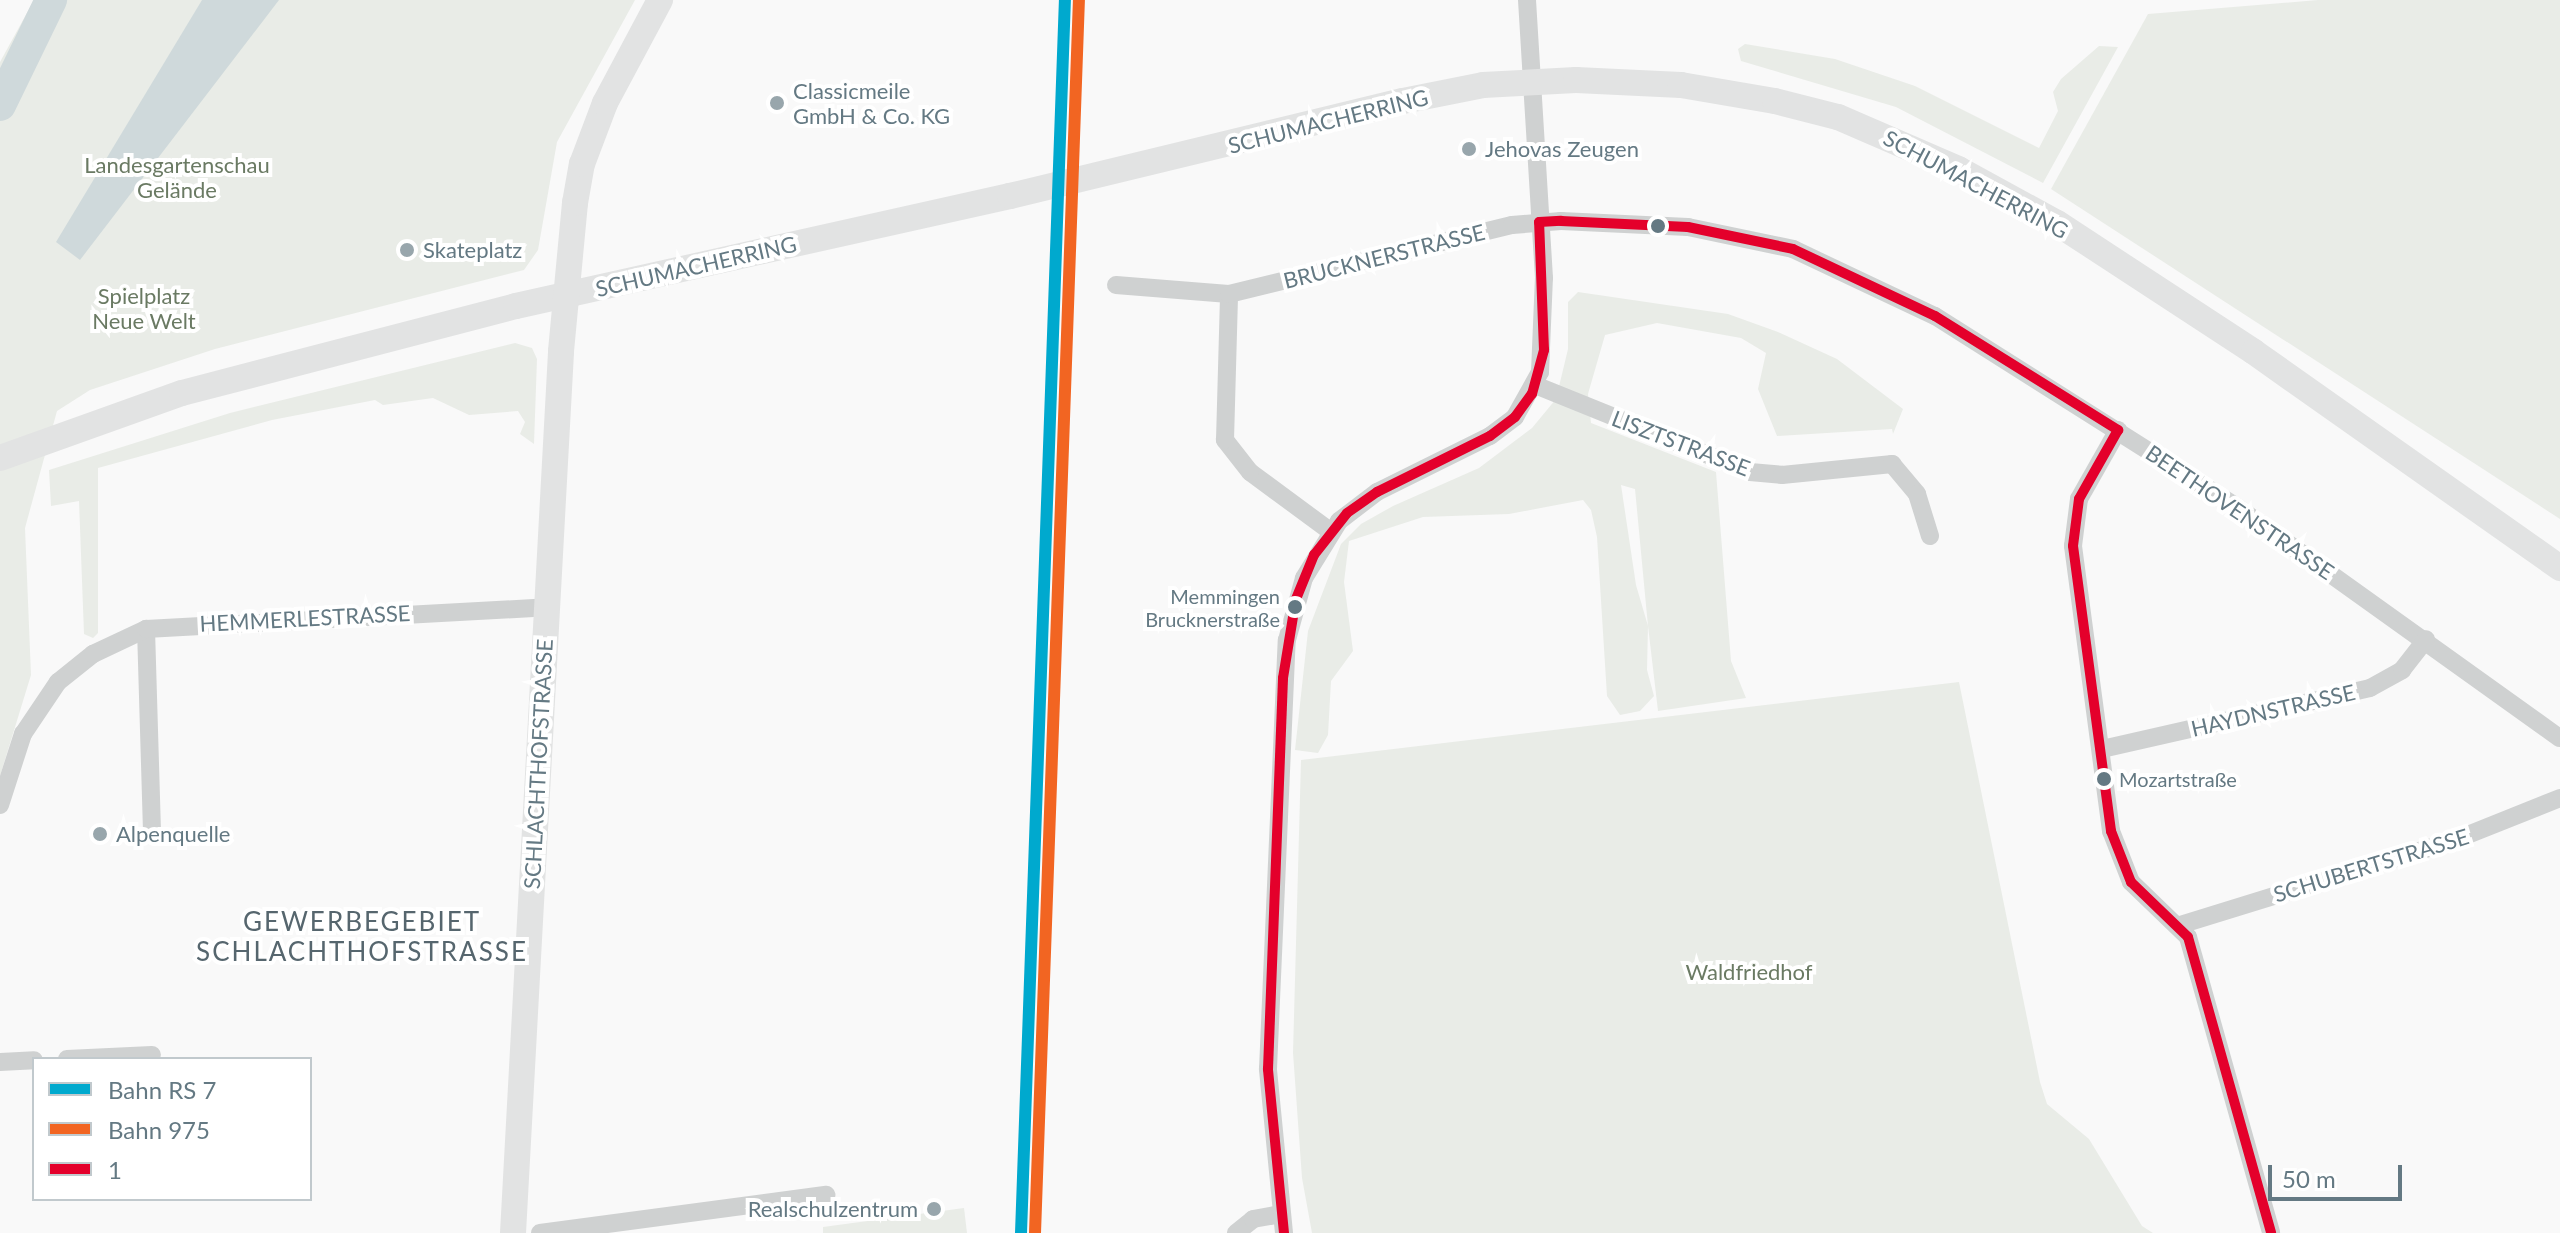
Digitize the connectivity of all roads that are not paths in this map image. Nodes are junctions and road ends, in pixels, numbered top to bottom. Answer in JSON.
{"nodes":[{"id":1,"x":660,"y":0,"type":"edge"},
{"id":2,"x":1527,"y":0,"type":"edge"},
{"id":3,"x":1532,"y":80,"type":"junction"},
{"id":4,"x":1539,"y":222,"type":"junction"},
{"id":5,"x":1116,"y":285,"type":"dead end"},
{"id":6,"x":1229,"y":294,"type":"junction"},
{"id":7,"x":565,"y":295,"type":"junction"},
{"id":8,"x":1535,"y":385,"type":"junction"},
{"id":9,"x":2118,"y":430,"type":"junction"},
{"id":10,"x":2,"y":456,"type":"edge"},
{"id":11,"x":1330,"y":531,"type":"junction"},
{"id":12,"x":1930,"y":536,"type":"dead end"},
{"id":13,"x":2560,"y":568,"type":"edge"},
{"id":14,"x":546,"y":607,"type":"junction"},
{"id":15,"x":146,"y":629,"type":"junction"},
{"id":16,"x":2426,"y":639,"type":"junction"},
{"id":17,"x":2560,"y":738,"type":"edge"},
{"id":18,"x":2102,"y":749,"type":"junction"},
{"id":19,"x":2560,"y":798,"type":"edge"},
{"id":20,"x":0,"y":805,"type":"edge"},
{"id":21,"x":152,"y":828,"type":"dead end"},
{"id":22,"x":2180,"y":925,"type":"junction"},
{"id":23,"x":152,"y":1055,"type":"dead end"},
{"id":24,"x":110,"y":1057,"type":"edge"},
{"id":25,"x":32,"y":1060,"type":"edge"},
{"id":26,"x":0,"y":1062,"type":"edge"},
{"id":27,"x":826,"y":1195,"type":"dead end"},
{"id":28,"x":1281,"y":1214,"type":"junction"},
{"id":29,"x":513,"y":1233,"type":"edge"},
{"id":30,"x":540,"y":1233,"type":"edge"},
{"id":31,"x":1236,"y":1233,"type":"edge"},
{"id":32,"x":1284,"y":1233,"type":"edge"},
{"id":33,"x":2271,"y":1233,"type":"edge"}],
"edges":[{"from":1,"to":7,"type":"main road","name":"SCHLACHTHOFSTRASSE"},
{"from":2,"to":3,"type":"street"},
{"from":3,"to":4,"type":"street"},
{"from":3,"to":7,"type":"main road","name":"SCHUMACHERRING"},
{"from":3,"to":13,"type":"main road","name":"SCHUMACHERRING"},
{"from":4,"to":6,"type":"street","name":"BRUCKNERSTRASSE"},
{"from":4,"to":8,"type":"street"},
{"from":4,"to":9,"type":"street","name":"BEETHOVENSTRASSE"},
{"from":5,"to":6,"type":"street","name":"BRUCKNERSTRASSE"},
{"from":6,"to":11,"type":"street"},
{"from":7,"to":10,"type":"main road","name":"SCHUMACHERRING"},
{"from":7,"to":14,"type":"main road","name":"SCHLACHTHOFSTRASSE"},
{"from":8,"to":11,"type":"street"},
{"from":8,"to":12,"type":"street","name":"LISZTSTRASSE"},
{"from":9,"to":16,"type":"street","name":"BEETHOVENSTRASSE"},
{"from":9,"to":18,"type":"street"},
{"from":11,"to":28,"type":"street"},
{"from":14,"to":15,"type":"street","name":"HEMMERLESTRASSE"},
{"from":14,"to":29,"type":"main road","name":"SCHLACHTHOFSTRASSE"},
{"from":15,"to":20,"type":"street","name":"HEMMERLESTRASSE"},
{"from":15,"to":21,"type":"street"},
{"from":16,"to":17,"type":"street","name":"BEETHOVENSTRASSE"},
{"from":16,"to":18,"type":"street","name":"HAYDNSTRASSE"},
{"from":18,"to":22,"type":"street"},
{"from":19,"to":22,"type":"street","name":"SCHUBERTSTRASSE"},
{"from":22,"to":33,"type":"street"},
{"from":23,"to":24,"type":"street"},
{"from":25,"to":26,"type":"street"},
{"from":27,"to":30,"type":"street"},
{"from":28,"to":31,"type":"street"},
{"from":28,"to":32,"type":"street"}]}
